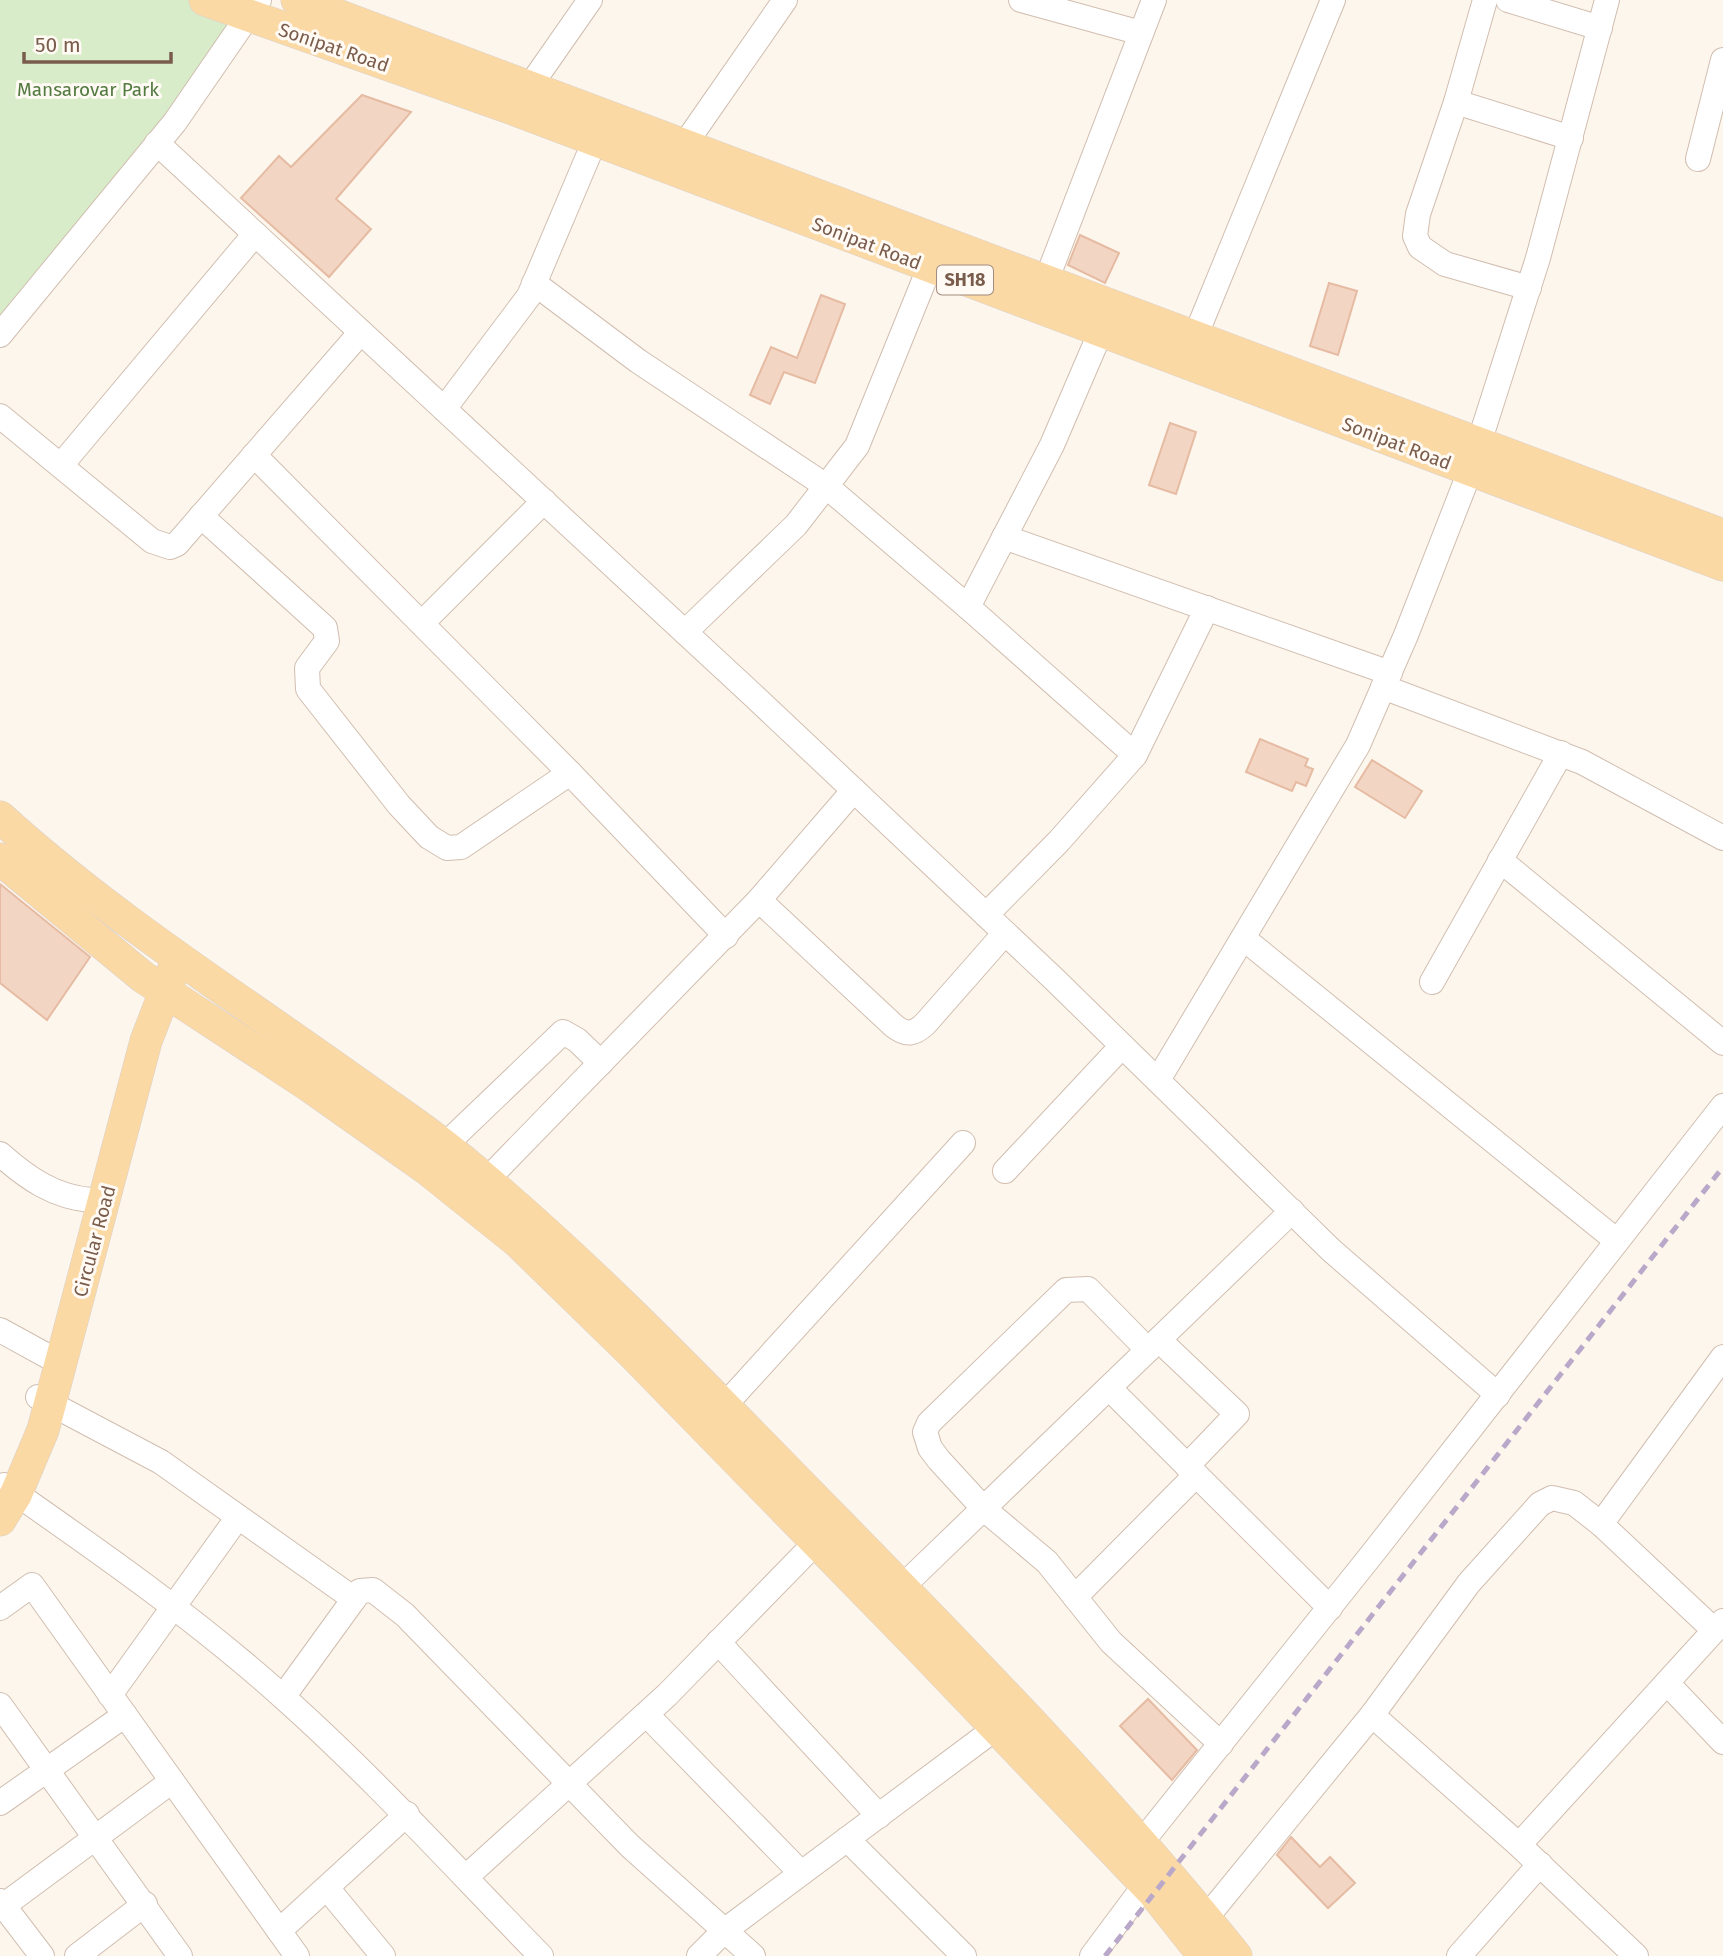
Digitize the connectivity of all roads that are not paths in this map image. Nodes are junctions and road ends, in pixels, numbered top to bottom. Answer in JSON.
{"nodes":[{"id":1,"x":205,"y":0,"type":"edge"},
{"id":2,"x":297,"y":0,"type":"edge"},
{"id":3,"x":590,"y":0,"type":"edge"},
{"id":4,"x":785,"y":0,"type":"edge"},
{"id":5,"x":1021,"y":0,"type":"edge"},
{"id":6,"x":1154,"y":0,"type":"edge"},
{"id":7,"x":1333,"y":0,"type":"edge"},
{"id":8,"x":1485,"y":0,"type":"edge"},
{"id":9,"x":1508,"y":0,"type":"edge"},
{"id":10,"x":1607,"y":0,"type":"edge"},
{"id":11,"x":254,"y":9,"type":"edge"},
{"id":12,"x":1600,"y":28,"type":"junction"},
{"id":13,"x":1141,"y":33,"type":"junction"},
{"id":14,"x":1723,"y":60,"type":"edge"},
{"id":15,"x":530,"y":86,"type":"junction"},
{"id":16,"x":1456,"y":102,"type":"junction"},
{"id":17,"x":1571,"y":138,"type":"junction"},
{"id":18,"x":595,"y":140,"type":"junction"},
{"id":19,"x":157,"y":144,"type":"junction"},
{"id":20,"x":685,"y":144,"type":"junction"},
{"id":21,"x":1698,"y":159,"type":"dead end"},
{"id":22,"x":255,"y":234,"type":"junction"},
{"id":23,"x":930,"y":267,"type":"junction"},
{"id":24,"x":1046,"y":281,"type":"junction"},
{"id":25,"x":534,"y":283,"type":"junction"},
{"id":26,"x":1529,"y":288,"type":"junction"},
{"id":27,"x":1101,"y":331,"type":"junction"},
{"id":28,"x":361,"y":332,"type":"junction"},
{"id":29,"x":0,"y":335,"type":"edge"},
{"id":30,"x":1195,"y":337,"type":"junction"},
{"id":31,"x":444,"y":409,"type":"junction"},
{"id":32,"x":0,"y":416,"type":"edge"},
{"id":33,"x":254,"y":455,"type":"junction"},
{"id":34,"x":1474,"y":457,"type":"junction"},
{"id":35,"x":62,"y":464,"type":"junction"},
{"id":36,"x":826,"y":486,"type":"junction"},
{"id":37,"x":544,"y":501,"type":"junction"},
{"id":38,"x":201,"y":516,"type":"junction"},
{"id":39,"x":1723,"y":536,"type":"edge"},
{"id":40,"x":1004,"y":537,"type":"junction"},
{"id":41,"x":1723,"y":565,"type":"edge"},
{"id":42,"x":968,"y":607,"type":"junction"},
{"id":43,"x":1207,"y":608,"type":"junction"},
{"id":44,"x":422,"y":624,"type":"junction"},
{"id":45,"x":685,"y":632,"type":"junction"},
{"id":46,"x":1386,"y":680,"type":"junction"},
{"id":47,"x":1561,"y":753,"type":"junction"},
{"id":48,"x":1135,"y":755,"type":"junction"},
{"id":49,"x":570,"y":773,"type":"junction"},
{"id":50,"x":854,"y":790,"type":"junction"},
{"id":51,"x":0,"y":817,"type":"edge"},
{"id":52,"x":1723,"y":838,"type":"edge"},
{"id":53,"x":0,"y":859,"type":"edge"},
{"id":54,"x":1500,"y":860,"type":"junction"},
{"id":55,"x":759,"y":900,"type":"junction"},
{"id":56,"x":986,"y":915,"type":"junction"},
{"id":57,"x":1005,"y":933,"type":"junction"},
{"id":58,"x":726,"y":936,"type":"junction"},
{"id":59,"x":1243,"y":938,"type":"junction"},
{"id":60,"x":151,"y":939,"type":"junction"},
{"id":61,"x":178,"y":957,"type":"junction"},
{"id":62,"x":1432,"y":982,"type":"dead end"},
{"id":63,"x":154,"y":984,"type":"junction"},
{"id":64,"x":1723,"y":1043,"type":"edge"},
{"id":65,"x":1122,"y":1046,"type":"junction"},
{"id":66,"x":600,"y":1063,"type":"junction"},
{"id":67,"x":1158,"y":1080,"type":"junction"},
{"id":68,"x":1723,"y":1105,"type":"edge"},
{"id":69,"x":964,"y":1143,"type":"dead end"},
{"id":70,"x":444,"y":1146,"type":"junction"},
{"id":71,"x":0,"y":1154,"type":"edge"},
{"id":72,"x":1005,"y":1171,"type":"dead end"},
{"id":73,"x":476,"y":1190,"type":"junction"},
{"id":74,"x":91,"y":1200,"type":"junction"},
{"id":75,"x":1292,"y":1211,"type":"junction"},
{"id":76,"x":1617,"y":1241,"type":"junction"},
{"id":77,"x":584,"y":1287,"type":"junction"},
{"id":78,"x":0,"y":1330,"type":"edge"},
{"id":79,"x":1153,"y":1345,"type":"junction"},
{"id":80,"x":1723,"y":1357,"type":"edge"},
{"id":81,"x":51,"y":1358,"type":"junction"},
{"id":82,"x":1109,"y":1388,"type":"junction"},
{"id":83,"x":1497,"y":1395,"type":"junction"},
{"id":84,"x":44,"y":1400,"type":"junction"},
{"id":85,"x":724,"y":1406,"type":"junction"},
{"id":86,"x":1191,"y":1470,"type":"junction"},
{"id":87,"x":5,"y":1498,"type":"edge"},
{"id":88,"x":984,"y":1509,"type":"junction"},
{"id":89,"x":238,"y":1517,"type":"junction"},
{"id":90,"x":1601,"y":1524,"type":"junction"},
{"id":91,"x":826,"y":1532,"type":"junction"},
{"id":92,"x":902,"y":1587,"type":"junction"},
{"id":93,"x":1075,"y":1597,"type":"junction"},
{"id":94,"x":354,"y":1599,"type":"junction"},
{"id":95,"x":173,"y":1607,"type":"junction"},
{"id":96,"x":0,"y":1608,"type":"edge"},
{"id":97,"x":1330,"y":1608,"type":"junction"},
{"id":98,"x":1719,"y":1625,"type":"edge"},
{"id":99,"x":718,"y":1642,"type":"junction"},
{"id":100,"x":1667,"y":1683,"type":"junction"},
{"id":101,"x":110,"y":1695,"type":"junction"},
{"id":102,"x":283,"y":1697,"type":"junction"},
{"id":103,"x":0,"y":1705,"type":"edge"},
{"id":104,"x":646,"y":1714,"type":"junction"},
{"id":105,"x":125,"y":1715,"type":"junction"},
{"id":106,"x":1372,"y":1715,"type":"junction"},
{"id":107,"x":996,"y":1728,"type":"junction"},
{"id":108,"x":1723,"y":1742,"type":"edge"},
{"id":109,"x":1221,"y":1744,"type":"junction"},
{"id":110,"x":48,"y":1768,"type":"junction"},
{"id":111,"x":172,"y":1782,"type":"junction"},
{"id":112,"x":570,"y":1783,"type":"junction"},
{"id":113,"x":0,"y":1803,"type":"edge"},
{"id":114,"x":407,"y":1814,"type":"junction"},
{"id":115,"x":879,"y":1816,"type":"junction"},
{"id":116,"x":96,"y":1836,"type":"junction"},
{"id":117,"x":847,"y":1839,"type":"junction"},
{"id":118,"x":1141,"y":1843,"type":"junction"},
{"id":119,"x":1520,"y":1845,"type":"junction"},
{"id":120,"x":1540,"y":1864,"type":"junction"},
{"id":121,"x":801,"y":1873,"type":"junction"},
{"id":122,"x":466,"y":1877,"type":"junction"},
{"id":123,"x":1145,"y":1885,"type":"junction"},
{"id":124,"x":327,"y":1888,"type":"junction"},
{"id":125,"x":2,"y":1903,"type":"edge"},
{"id":126,"x":145,"y":1904,"type":"junction"},
{"id":127,"x":1206,"y":1918,"type":"junction"},
{"id":128,"x":279,"y":1931,"type":"junction"},
{"id":129,"x":724,"y":1931,"type":"junction"},
{"id":130,"x":42,"y":1956,"type":"edge"},
{"id":131,"x":77,"y":1956,"type":"edge"},
{"id":132,"x":180,"y":1956,"type":"edge"},
{"id":133,"x":297,"y":1956,"type":"edge"},
{"id":134,"x":383,"y":1956,"type":"edge"},
{"id":135,"x":541,"y":1956,"type":"edge"},
{"id":136,"x":699,"y":1956,"type":"edge"},
{"id":137,"x":752,"y":1956,"type":"edge"},
{"id":138,"x":964,"y":1956,"type":"edge"},
{"id":139,"x":1092,"y":1956,"type":"edge"},
{"id":140,"x":1203,"y":1956,"type":"edge"},
{"id":141,"x":1236,"y":1956,"type":"edge"},
{"id":142,"x":1460,"y":1956,"type":"edge"},
{"id":143,"x":1636,"y":1956,"type":"edge"}],
"edges":[{"from":1,"to":11,"type":"main road","name":"Sonipat Road","number":"SH18"},
{"from":2,"to":15,"type":"main road","name":"Sonipat Road","number":"SH18"},
{"from":3,"to":15,"type":"street"},
{"from":4,"to":20,"type":"street"},
{"from":5,"to":13,"type":"street"},
{"from":6,"to":13,"type":"street"},
{"from":7,"to":30,"type":"street"},
{"from":8,"to":16,"type":"street"},
{"from":9,"to":12,"type":"street"},
{"from":10,"to":12,"type":"street"},
{"from":11,"to":18,"type":"main road","name":"Sonipat Road","number":"SH18"},
{"from":11,"to":19,"type":"street"},
{"from":12,"to":17,"type":"street"},
{"from":13,"to":24,"type":"street"},
{"from":14,"to":21,"type":"street"},
{"from":15,"to":20,"type":"main road","name":"Sonipat Road","number":"SH18"},
{"from":16,"to":17,"type":"street"},
{"from":16,"to":26,"type":"street"},
{"from":17,"to":26,"type":"street"},
{"from":18,"to":23,"type":"main road","name":"Sonipat Road","number":"SH18"},
{"from":18,"to":25,"type":"street"},
{"from":19,"to":22,"type":"street"},
{"from":19,"to":29,"type":"street"},
{"from":20,"to":24,"type":"main road","name":"Sonipat Road","number":"SH18"},
{"from":22,"to":28,"type":"street"},
{"from":22,"to":35,"type":"street"},
{"from":23,"to":27,"type":"main road","name":"Sonipat Road","number":"SH18"},
{"from":23,"to":36,"type":"street"},
{"from":24,"to":30,"type":"main road","name":"Sonipat Road","number":"SH18"},
{"from":25,"to":31,"type":"street"},
{"from":25,"to":36,"type":"street"},
{"from":26,"to":34,"type":"street"},
{"from":27,"to":34,"type":"main road","name":"Sonipat Road","number":"SH18"},
{"from":27,"to":40,"type":"street"},
{"from":28,"to":31,"type":"street"},
{"from":28,"to":33,"type":"street"},
{"from":30,"to":34,"type":"main road","name":"Sonipat Road","number":"SH18"},
{"from":31,"to":37,"type":"street"},
{"from":32,"to":35,"type":"street"},
{"from":33,"to":38,"type":"street"},
{"from":33,"to":44,"type":"street"},
{"from":34,"to":39,"type":"main road","name":"Sonipat Road","number":"SH18"},
{"from":34,"to":41,"type":"main road","name":"Sonipat Road","number":"SH18"},
{"from":34,"to":46,"type":"street"},
{"from":35,"to":38,"type":"street"},
{"from":36,"to":42,"type":"street"},
{"from":36,"to":45,"type":"street"},
{"from":37,"to":44,"type":"street"},
{"from":37,"to":45,"type":"street"},
{"from":38,"to":49,"type":"street"},
{"from":40,"to":42,"type":"street"},
{"from":40,"to":43,"type":"street"},
{"from":42,"to":48,"type":"street"},
{"from":43,"to":46,"type":"street"},
{"from":43,"to":48,"type":"street"},
{"from":44,"to":49,"type":"street"},
{"from":45,"to":50,"type":"street"},
{"from":46,"to":47,"type":"street"},
{"from":46,"to":59,"type":"street"},
{"from":47,"to":52,"type":"street"},
{"from":47,"to":54,"type":"street"},
{"from":48,"to":56,"type":"street"},
{"from":49,"to":58,"type":"street"},
{"from":50,"to":55,"type":"street"},
{"from":50,"to":56,"type":"street"},
{"from":51,"to":60,"type":"main road"},
{"from":53,"to":63,"type":"main road"},
{"from":54,"to":62,"type":"street"},
{"from":54,"to":64,"type":"street"},
{"from":55,"to":57,"type":"street"},
{"from":55,"to":58,"type":"street"},
{"from":56,"to":57,"type":"street"},
{"from":57,"to":65,"type":"street"},
{"from":58,"to":66,"type":"street"},
{"from":59,"to":67,"type":"street"},
{"from":59,"to":76,"type":"street"},
{"from":60,"to":61,"type":"main road"},
{"from":60,"to":63,"type":"main road","name":"Circular Road"},
{"from":61,"to":63,"type":"main road","name":"Circular Road"},
{"from":61,"to":70,"type":"main road"},
{"from":63,"to":73,"type":"main road"},
{"from":63,"to":74,"type":"main road","name":"Circular Road"},
{"from":63,"to":84,"type":"main road","name":"Circular Road"},
{"from":65,"to":67,"type":"street"},
{"from":65,"to":72,"type":"street"},
{"from":66,"to":70,"type":"street"},
{"from":66,"to":73,"type":"street"},
{"from":67,"to":75,"type":"street"},
{"from":68,"to":76,"type":"street"},
{"from":69,"to":85,"type":"street"},
{"from":70,"to":73,"type":"main road"},
{"from":71,"to":74,"type":"street"},
{"from":73,"to":77,"type":"main road"},
{"from":74,"to":81,"type":"main road","name":"Circular Road"},
{"from":75,"to":79,"type":"street"},
{"from":75,"to":83,"type":"street"},
{"from":76,"to":83,"type":"street"},
{"from":77,"to":85,"type":"main road"},
{"from":77,"to":91,"type":"main road"},
{"from":78,"to":81,"type":"street"},
{"from":79,"to":82,"type":"street"},
{"from":79,"to":86,"type":"street"},
{"from":79,"to":88,"type":"street"},
{"from":80,"to":90,"type":"street"},
{"from":81,"to":84,"type":"main road","name":"Circular Road"},
{"from":82,"to":86,"type":"street"},
{"from":82,"to":88,"type":"street"},
{"from":83,"to":97,"type":"street"},
{"from":84,"to":87,"type":"main road","name":"Circular Road"},
{"from":84,"to":89,"type":"street"},
{"from":85,"to":91,"type":"main road"},
{"from":86,"to":93,"type":"street"},
{"from":86,"to":97,"type":"street"},
{"from":87,"to":95,"type":"street"},
{"from":88,"to":92,"type":"street"},
{"from":88,"to":93,"type":"street"},
{"from":89,"to":94,"type":"street"},
{"from":89,"to":95,"type":"street"},
{"from":90,"to":98,"type":"street"},
{"from":90,"to":106,"type":"street"},
{"from":91,"to":92,"type":"main road"},
{"from":91,"to":99,"type":"street"},
{"from":91,"to":107,"type":"main road"},
{"from":92,"to":118,"type":"main road"},
{"from":93,"to":109,"type":"street"},
{"from":94,"to":102,"type":"street"},
{"from":94,"to":112,"type":"street"},
{"from":95,"to":101,"type":"street"},
{"from":95,"to":102,"type":"street"},
{"from":96,"to":101,"type":"street"},
{"from":97,"to":109,"type":"street"},
{"from":98,"to":100,"type":"street"},
{"from":99,"to":104,"type":"street"},
{"from":99,"to":115,"type":"street"},
{"from":100,"to":108,"type":"street"},
{"from":100,"to":119,"type":"street"},
{"from":101,"to":105,"type":"street"},
{"from":102,"to":114,"type":"street"},
{"from":103,"to":110,"type":"street"},
{"from":104,"to":112,"type":"street"},
{"from":104,"to":121,"type":"street"},
{"from":105,"to":110,"type":"street"},
{"from":105,"to":111,"type":"street"},
{"from":106,"to":119,"type":"street"},
{"from":106,"to":127,"type":"street"},
{"from":107,"to":115,"type":"street"},
{"from":107,"to":123,"type":"main road"},
{"from":109,"to":118,"type":"street"},
{"from":110,"to":113,"type":"street"},
{"from":110,"to":116,"type":"street"},
{"from":111,"to":116,"type":"street"},
{"from":111,"to":128,"type":"street"},
{"from":112,"to":122,"type":"street"},
{"from":112,"to":129,"type":"street"},
{"from":114,"to":122,"type":"street"},
{"from":114,"to":124,"type":"street"},
{"from":115,"to":117,"type":"street"},
{"from":116,"to":125,"type":"street"},
{"from":116,"to":126,"type":"street"},
{"from":117,"to":121,"type":"street"},
{"from":117,"to":138,"type":"street"},
{"from":118,"to":127,"type":"main road"},
{"from":119,"to":120,"type":"street"},
{"from":120,"to":142,"type":"street"},
{"from":120,"to":143,"type":"street"},
{"from":121,"to":129,"type":"street"},
{"from":122,"to":135,"type":"street"},
{"from":123,"to":139,"type":"street"},
{"from":123,"to":140,"type":"main road"},
{"from":124,"to":128,"type":"street"},
{"from":124,"to":134,"type":"street"},
{"from":125,"to":130,"type":"street"},
{"from":126,"to":131,"type":"street"},
{"from":126,"to":132,"type":"street"},
{"from":127,"to":141,"type":"main road"},
{"from":128,"to":133,"type":"street"},
{"from":129,"to":136,"type":"street"},
{"from":129,"to":137,"type":"street"}]}
